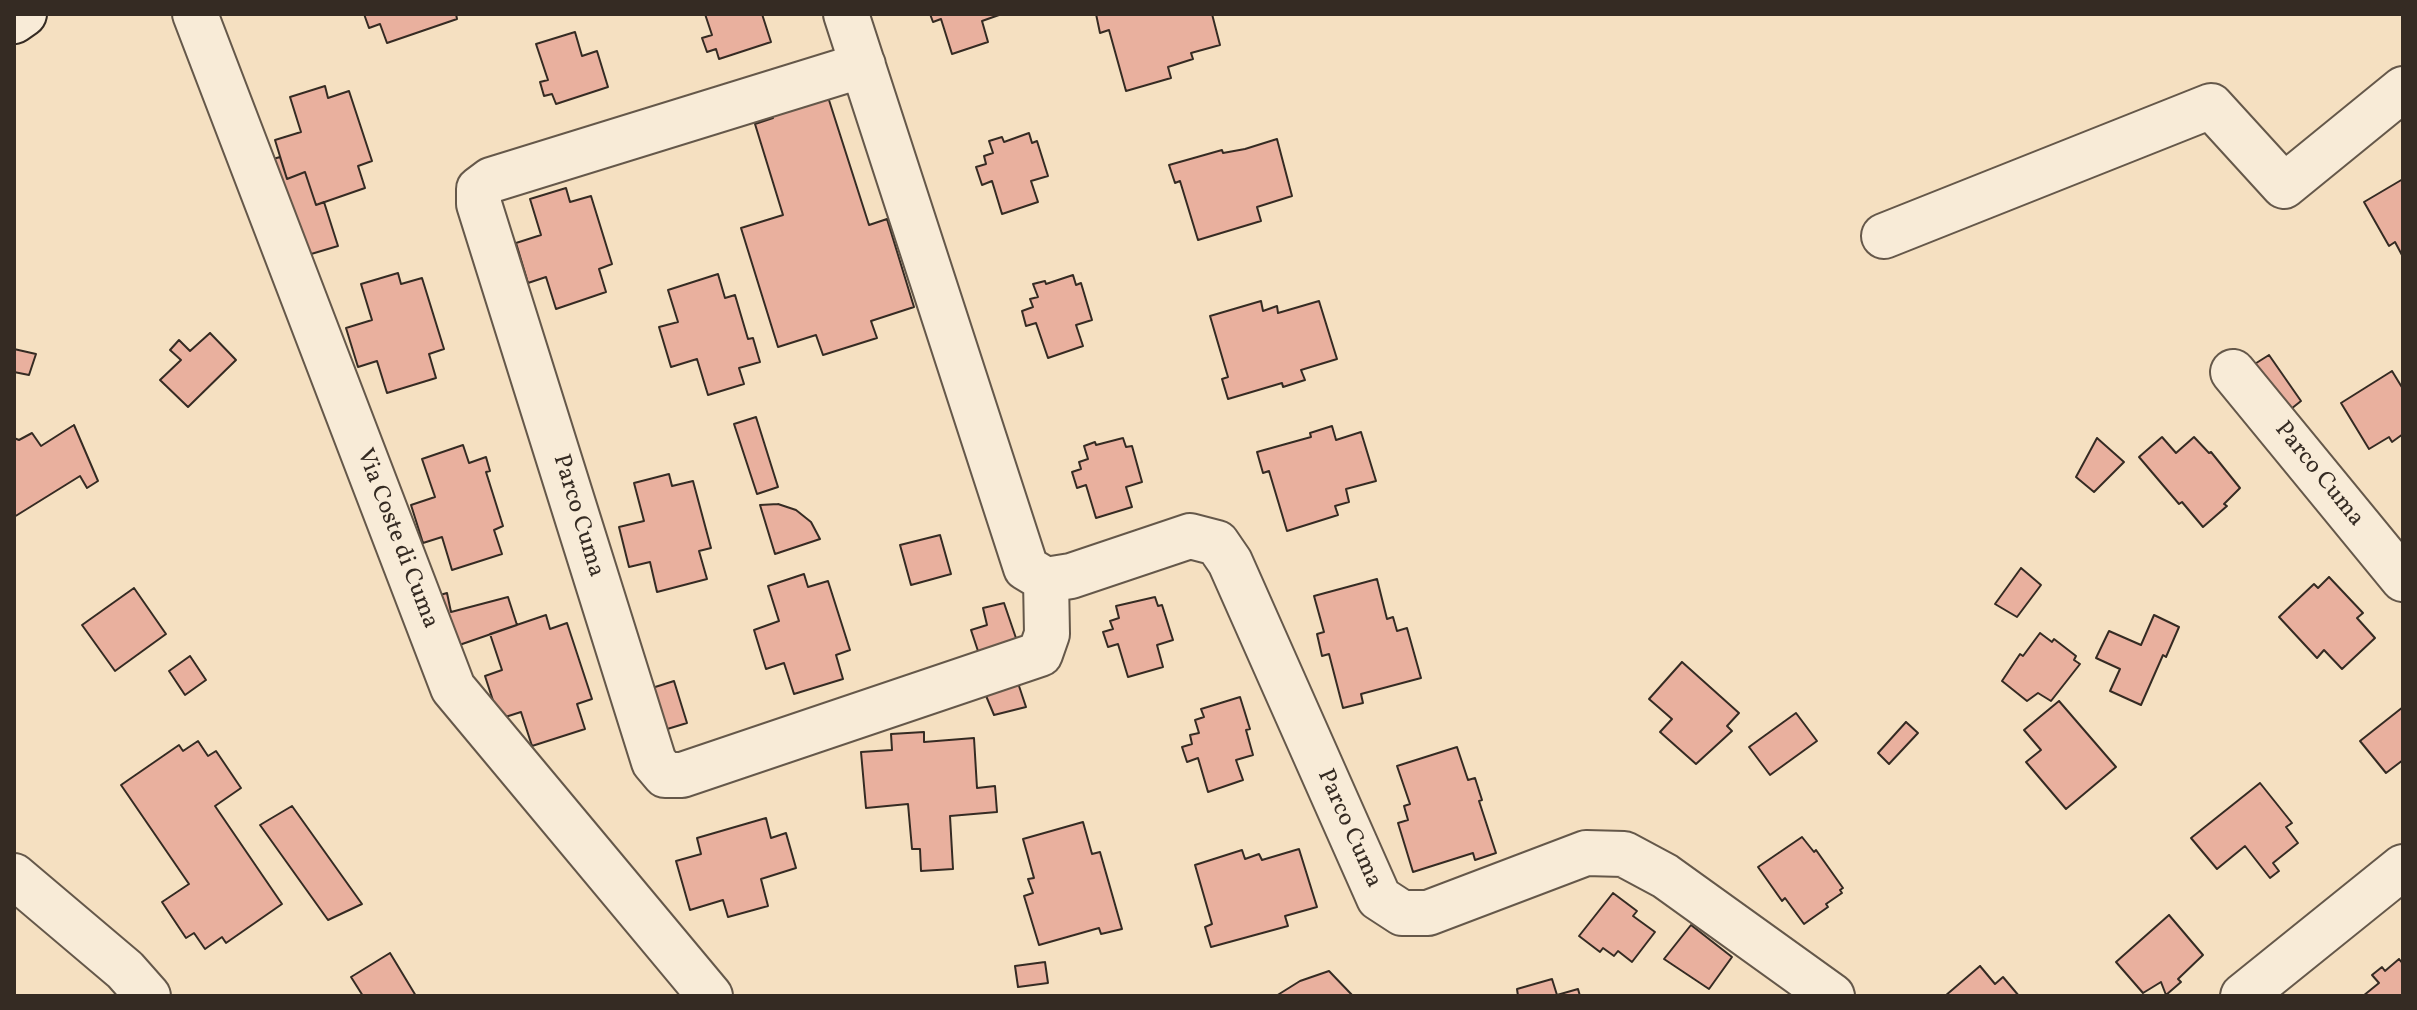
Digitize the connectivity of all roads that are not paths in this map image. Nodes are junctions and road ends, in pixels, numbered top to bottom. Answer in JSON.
{"nodes":[{"id":1,"x":24,"y":14,"type":"edge"},
{"id":2,"x":195,"y":14,"type":"edge"},
{"id":3,"x":846,"y":14,"type":"edge"},
{"id":4,"x":14,"y":21,"type":"edge"},
{"id":5,"x":863,"y":65,"type":"junction"},
{"id":6,"x":2403,"y":89,"type":"edge"},
{"id":7,"x":1884,"y":236,"type":"dead end"},
{"id":8,"x":2233,"y":372,"type":"dead end"},
{"id":9,"x":2403,"y":579,"type":"edge"},
{"id":10,"x":1046,"y":580,"type":"junction"},
{"id":11,"x":2403,"y":867,"type":"edge"},
{"id":12,"x":14,"y":876,"type":"edge"},
{"id":13,"x":148,"y":996,"type":"edge"},
{"id":14,"x":710,"y":996,"type":"edge"},
{"id":15,"x":1832,"y":996,"type":"edge"},
{"id":16,"x":2243,"y":996,"type":"edge"}],
"edges":[{"from":1,"to":4,"type":"street"},
{"from":2,"to":14,"type":"street","name":"Via Coste di Cuma"},
{"from":3,"to":5,"type":"street"},
{"from":5,"to":10,"type":"street"},
{"from":5,"to":10,"type":"street","name":"Parco Cuma"},
{"from":6,"to":7,"type":"street"},
{"from":8,"to":9,"type":"street","name":"Parco Cuma"},
{"from":10,"to":15,"type":"street","name":"Parco Cuma"},
{"from":11,"to":16,"type":"street"},
{"from":12,"to":13,"type":"street"}]}
